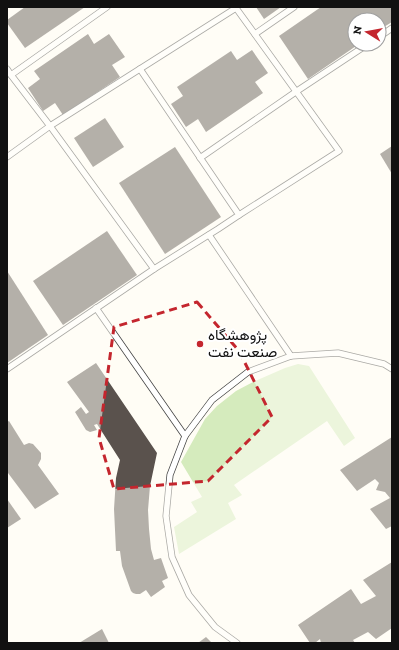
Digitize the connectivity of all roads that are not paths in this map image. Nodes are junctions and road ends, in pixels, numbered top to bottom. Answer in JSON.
{"nodes":[{"id":1,"x":107,"y":7,"type":"edge"},
{"id":2,"x":294,"y":7,"type":"edge"},
{"id":3,"x":235,"y":8,"type":"edge"},
{"id":4,"x":255,"y":34,"type":"junction"},
{"id":5,"x":356,"y":52,"type":"edge"},
{"id":6,"x":7,"y":69,"type":"edge"},
{"id":7,"x":140,"y":70,"type":"junction"},
{"id":8,"x":11,"y":75,"type":"junction"},
{"id":9,"x":297,"y":91,"type":"junction"},
{"id":10,"x":50,"y":126,"type":"junction"},
{"id":11,"x":7,"y":157,"type":"edge"},
{"id":12,"x":200,"y":158,"type":"junction"},
{"id":13,"x":240,"y":215,"type":"junction"},
{"id":14,"x":209,"y":235,"type":"junction"},
{"id":15,"x":154,"y":269,"type":"junction"},
{"id":16,"x":96,"y":308,"type":"junction"},
{"id":17,"x":291,"y":356,"type":"junction"},
{"id":18,"x":7,"y":369,"type":"edge"},
{"id":19,"x":392,"y":369,"type":"edge"},
{"id":20,"x":185,"y":436,"type":"junction"},
{"id":21,"x":237,"y":643,"type":"edge"}],
"edges":[{"from":1,"to":8,"type":"lane"},
{"from":2,"to":4,"type":"lane"},
{"from":3,"to":4,"type":"lane"},
{"from":3,"to":7,"type":"lane"},
{"from":4,"to":9,"type":"lane"},
{"from":5,"to":9,"type":"lane"},
{"from":6,"to":8,"type":"lane"},
{"from":7,"to":10,"type":"lane"},
{"from":7,"to":12,"type":"lane"},
{"from":8,"to":10,"type":"lane"},
{"from":9,"to":12,"type":"lane"},
{"from":9,"to":13,"type":"lane"},
{"from":10,"to":11,"type":"lane"},
{"from":10,"to":15,"type":"lane"},
{"from":12,"to":13,"type":"lane"},
{"from":13,"to":14,"type":"lane"},
{"from":14,"to":15,"type":"lane"},
{"from":14,"to":17,"type":"lane"},
{"from":15,"to":16,"type":"lane"},
{"from":16,"to":18,"type":"lane"},
{"from":16,"to":20,"type":"lane"},
{"from":17,"to":19,"type":"lane"},
{"from":17,"to":20,"type":"lane"},
{"from":20,"to":21,"type":"lane"}]}
